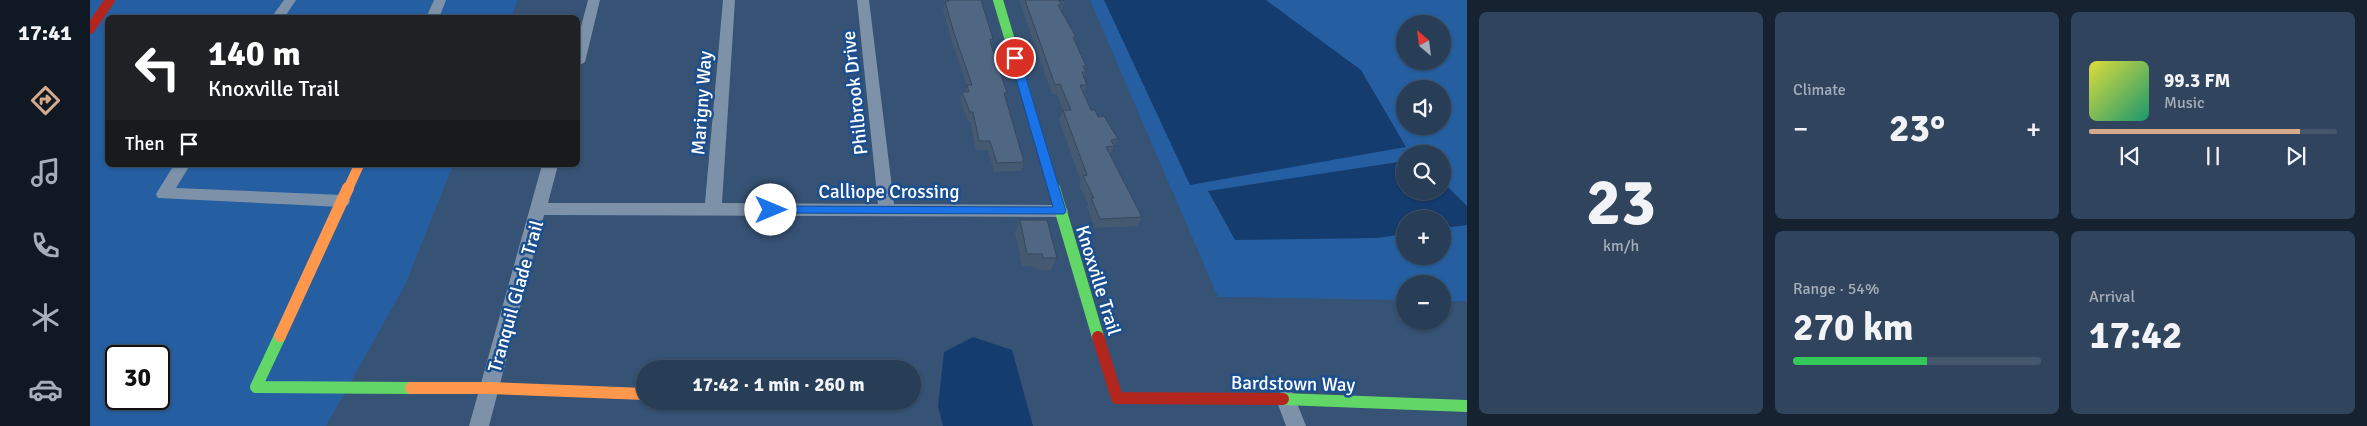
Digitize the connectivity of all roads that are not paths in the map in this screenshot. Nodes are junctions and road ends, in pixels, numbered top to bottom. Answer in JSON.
{"nodes":[{"id":1,"x":110,"y":0,"type":"edge"},
{"id":2,"x":290,"y":0,"type":"edge"},
{"id":3,"x":440,"y":0,"type":"edge"},
{"id":4,"x":594,"y":0,"type":"edge"},
{"id":5,"x":729,"y":0,"type":"edge"},
{"id":6,"x":863,"y":0,"type":"edge"},
{"id":7,"x":998,"y":0,"type":"edge"},
{"id":8,"x":279,"y":15,"type":"edge"},
{"id":9,"x":433,"y":15,"type":"edge"},
{"id":10,"x":90,"y":29,"type":"edge"},
{"id":11,"x":580,"y":54,"type":"edge"},
{"id":12,"x":181,"y":167,"type":"edge"},
{"id":13,"x":358,"y":167,"type":"edge"},
{"id":14,"x":550,"y":167,"type":"edge"},
{"id":15,"x":342,"y":201,"type":"junction"},
{"id":16,"x":539,"y":209,"type":"junction"},
{"id":17,"x":713,"y":210,"type":"junction"},
{"id":18,"x":887,"y":211,"type":"junction"},
{"id":19,"x":1060,"y":211,"type":"junction"},
{"id":20,"x":488,"y":388,"type":"junction"},
{"id":21,"x":636,"y":394,"type":"edge"},
{"id":22,"x":1117,"y":398,"type":"joint"},
{"id":23,"x":1286,"y":399,"type":"junction"},
{"id":24,"x":1467,"y":406,"type":"edge"},
{"id":25,"x":479,"y":426,"type":"edge"},
{"id":26,"x":1296,"y":426,"type":"edge"}],
"edges":[{"from":1,"to":10,"type":"street"},
{"from":2,"to":8,"type":"street"},
{"from":3,"to":9,"type":"street"},
{"from":4,"to":11,"type":"street"},
{"from":5,"to":17,"type":"street","name":"Marigny Way"},
{"from":6,"to":18,"type":"street","name":"Philbrook Drive"},
{"from":7,"to":19,"type":"street","name":"Knoxville Trail"},
{"from":12,"to":15,"type":"street"},
{"from":13,"to":15,"type":"street"},
{"from":14,"to":16,"type":"street","name":"Tranquil Glade Trail"},
{"from":15,"to":20,"type":"street"},
{"from":16,"to":17,"type":"street","name":"Calliope Crossing"},
{"from":16,"to":20,"type":"street","name":"Tranquil Glade Trail"},
{"from":17,"to":18,"type":"street","name":"Calliope Crossing"},
{"from":18,"to":19,"type":"street","name":"Calliope Crossing"},
{"from":19,"to":22,"type":"street","name":"Knoxville Trail"},
{"from":20,"to":21,"type":"street"},
{"from":20,"to":25,"type":"street","name":"Tranquil Glade Trail"},
{"from":22,"to":23,"type":"street","name":"Bardstown Way"},
{"from":23,"to":24,"type":"street","name":"Bardstown Way"},
{"from":23,"to":26,"type":"street"}]}
